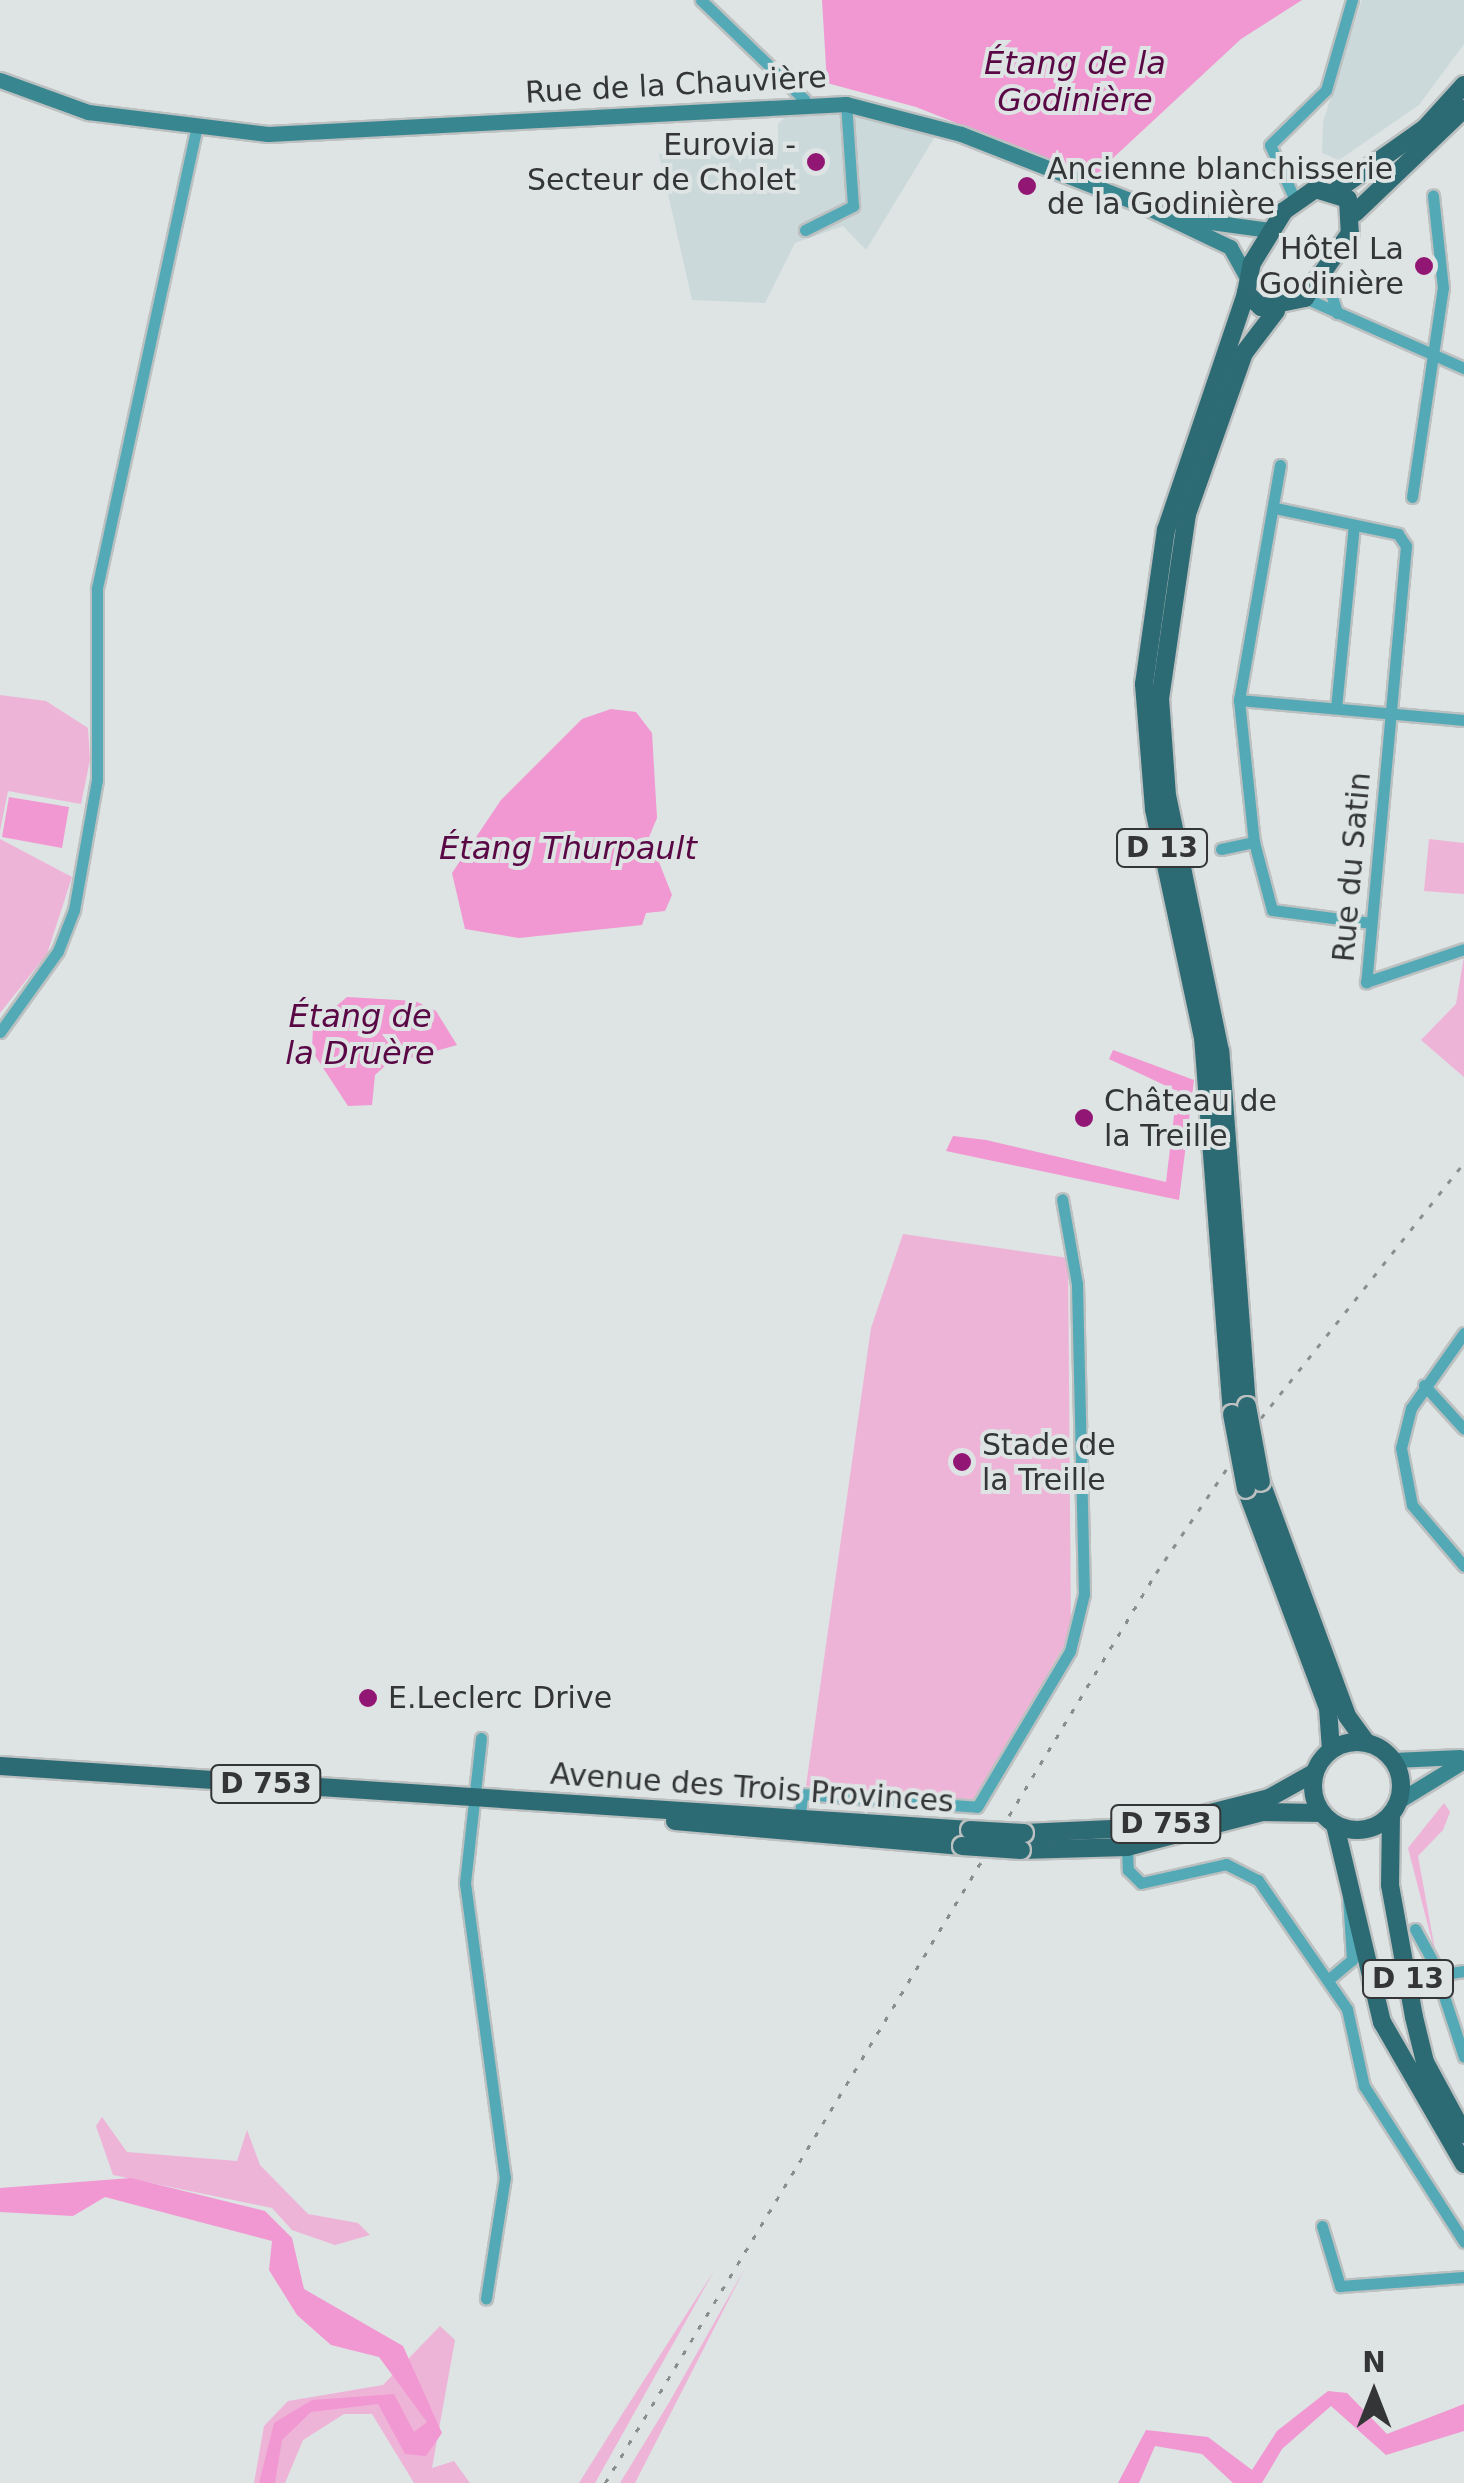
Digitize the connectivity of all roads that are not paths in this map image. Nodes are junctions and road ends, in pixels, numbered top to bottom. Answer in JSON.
{"nodes":[{"id":1,"x":701,"y":0,"type":"edge"},
{"id":2,"x":1352,"y":0,"type":"edge"},
{"id":3,"x":0,"y":80,"type":"edge"},
{"id":4,"x":1464,"y":85,"type":"edge"},
{"id":5,"x":805,"y":100,"type":"junction"},
{"id":6,"x":846,"y":104,"type":"junction"},
{"id":7,"x":1464,"y":109,"type":"edge"},
{"id":8,"x":196,"y":129,"type":"junction"},
{"id":9,"x":1337,"y":190,"type":"junction"},
{"id":10,"x":1433,"y":196,"type":"dead end"},
{"id":11,"x":1294,"y":200,"type":"junction"},
{"id":12,"x":1142,"y":205,"type":"junction"},
{"id":13,"x":1356,"y":213,"type":"junction"},
{"id":14,"x":805,"y":230,"type":"dead end"},
{"id":15,"x":1270,"y":230,"type":"junction"},
{"id":16,"x":1325,"y":274,"type":"junction"},
{"id":17,"x":1246,"y":285,"type":"junction"},
{"id":18,"x":1305,"y":298,"type":"junction"},
{"id":19,"x":1276,"y":311,"type":"junction"},
{"id":20,"x":1337,"y":312,"type":"junction"},
{"id":21,"x":1431,"y":355,"type":"junction"},
{"id":22,"x":1464,"y":368,"type":"edge"},
{"id":23,"x":1280,"y":465,"type":"dead end"},
{"id":24,"x":1412,"y":497,"type":"dead end"},
{"id":25,"x":1275,"y":508,"type":"junction"},
{"id":26,"x":1354,"y":525,"type":"junction"},
{"id":27,"x":1239,"y":700,"type":"junction"},
{"id":28,"x":1336,"y":708,"type":"junction"},
{"id":29,"x":1392,"y":713,"type":"junction"},
{"id":30,"x":1464,"y":720,"type":"edge"},
{"id":31,"x":1254,"y":842,"type":"junction"},
{"id":32,"x":1221,"y":849,"type":"dead end"},
{"id":33,"x":1371,"y":922,"type":"junction"},
{"id":34,"x":1464,"y":949,"type":"edge"},
{"id":35,"x":0,"y":1032,"type":"edge"},
{"id":36,"x":1062,"y":1199,"type":"dead end"},
{"id":37,"x":1464,"y":1333,"type":"edge"},
{"id":38,"x":1424,"y":1385,"type":"junction"},
{"id":39,"x":1240,"y":1410,"type":"junction"},
{"id":40,"x":1464,"y":1429,"type":"edge"},
{"id":41,"x":1253,"y":1486,"type":"junction"},
{"id":42,"x":1464,"y":1566,"type":"edge"},
{"id":43,"x":481,"y":1738,"type":"dead end"},
{"id":44,"x":1366,"y":1742,"type":"junction"},
{"id":45,"x":1331,"y":1750,"type":"junction"},
{"id":46,"x":1464,"y":1759,"type":"edge"},
{"id":47,"x":1394,"y":1760,"type":"junction"},
{"id":48,"x":0,"y":1766,"type":"edge"},
{"id":49,"x":1314,"y":1772,"type":"junction"},
{"id":50,"x":476,"y":1798,"type":"junction"},
{"id":51,"x":531,"y":1802,"type":"junction"},
{"id":52,"x":1396,"y":1807,"type":"junction"},
{"id":53,"x":799,"y":1818,"type":"junction"},
{"id":54,"x":1328,"y":1819,"type":"junction"},
{"id":55,"x":810,"y":1838,"type":"junction"},
{"id":56,"x":966,"y":1838,"type":"junction"},
{"id":57,"x":1022,"y":1842,"type":"junction"},
{"id":58,"x":1127,"y":1847,"type":"junction"},
{"id":59,"x":1350,"y":1888,"type":"junction"},
{"id":60,"x":1415,"y":1929,"type":"dead end"},
{"id":61,"x":1438,"y":1971,"type":"junction"},
{"id":62,"x":1464,"y":1971,"type":"edge"},
{"id":63,"x":1329,"y":1979,"type":"junction"},
{"id":64,"x":1464,"y":2056,"type":"edge"},
{"id":65,"x":1464,"y":2134,"type":"edge"},
{"id":66,"x":1464,"y":2164,"type":"edge"},
{"id":67,"x":1322,"y":2226,"type":"dead end"},
{"id":68,"x":1464,"y":2242,"type":"edge"},
{"id":69,"x":1464,"y":2277,"type":"edge"},
{"id":70,"x":486,"y":2299,"type":"dead end"}],
"edges":[{"from":1,"to":5,"type":"street"},
{"from":2,"to":11,"type":"street"},
{"from":3,"to":8,"type":"main road","name":"Rue de la Chauvière"},
{"from":4,"to":9,"type":"main road"},
{"from":5,"to":6,"type":"main road","name":"Rue de la Chauvière"},
{"from":5,"to":8,"type":"main road","name":"Rue de la Chauvière"},
{"from":6,"to":12,"type":"main road","name":"Rue de la Chauvière"},
{"from":6,"to":14,"type":"street"},
{"from":7,"to":13,"type":"main road"},
{"from":8,"to":35,"type":"street"},
{"from":9,"to":11,"type":"main road"},
{"from":9,"to":13,"type":"main road"},
{"from":10,"to":21,"type":"street"},
{"from":11,"to":15,"type":"main road"},
{"from":12,"to":15,"type":"main road","name":"Rue de la Chauvière"},
{"from":12,"to":17,"type":"main road","name":"Rue de la Chauvière"},
{"from":13,"to":16,"type":"main road"},
{"from":15,"to":17,"type":"main road"},
{"from":16,"to":18,"type":"main road"},
{"from":16,"to":20,"type":"street"},
{"from":17,"to":19,"type":"main road"},
{"from":17,"to":39,"type":"main road","number":"D 13"},
{"from":18,"to":19,"type":"main road"},
{"from":18,"to":20,"type":"street"},
{"from":19,"to":39,"type":"main road","number":"D 13"},
{"from":20,"to":21,"type":"street"},
{"from":21,"to":22,"type":"street"},
{"from":21,"to":24,"type":"street"},
{"from":23,"to":25,"type":"street"},
{"from":25,"to":26,"type":"street","name":"Rue du Satin"},
{"from":25,"to":27,"type":"street"},
{"from":26,"to":28,"type":"street"},
{"from":26,"to":29,"type":"street","name":"Rue du Satin"},
{"from":27,"to":28,"type":"street"},
{"from":27,"to":31,"type":"street"},
{"from":28,"to":29,"type":"street"},
{"from":29,"to":30,"type":"street"},
{"from":29,"to":33,"type":"street","name":"Rue du Satin"},
{"from":31,"to":32,"type":"street"},
{"from":31,"to":33,"type":"street"},
{"from":33,"to":34,"type":"street","name":"Rue du Satin"},
{"from":36,"to":53,"type":"street"},
{"from":37,"to":38,"type":"street"},
{"from":38,"to":40,"type":"street"},
{"from":38,"to":42,"type":"street"},
{"from":39,"to":41,"type":"main road","number":"D 13","bridge":true},
{"from":41,"to":44,"type":"main road","number":"D 13"},
{"from":41,"to":45,"type":"main road","number":"D 13"},
{"from":43,"to":50,"type":"street"},
{"from":44,"to":45,"type":"main road"},
{"from":44,"to":47,"type":"main road"},
{"from":45,"to":49,"type":"main road"},
{"from":46,"to":47,"type":"main road"},
{"from":46,"to":52,"type":"main road"},
{"from":47,"to":52,"type":"main road"},
{"from":48,"to":50,"type":"main road","name":"Avenue des Trois Provinces","number":"D 753"},
{"from":49,"to":54,"type":"main road"},
{"from":49,"to":57,"type":"main road","number":"D 753"},
{"from":50,"to":51,"type":"main road","name":"Avenue des Trois Provinces","number":"D 753"},
{"from":50,"to":70,"type":"street"},
{"from":51,"to":53,"type":"main road","name":"Avenue des Trois Provinces","number":"D 753"},
{"from":51,"to":55,"type":"main road","name":"Avenue des Trois Provinces","number":"D 753"},
{"from":52,"to":54,"type":"main road"},
{"from":52,"to":65,"type":"main road","number":"D 13"},
{"from":53,"to":55,"type":"street"},
{"from":53,"to":56,"type":"main road","name":"Avenue des Trois Provinces","number":"D 753"},
{"from":54,"to":58,"type":"main road","number":"D 753"},
{"from":54,"to":59,"type":"main road","number":"D 13"},
{"from":55,"to":56,"type":"main road","name":"Avenue des Trois Provinces","number":"D 753"},
{"from":56,"to":57,"type":"main road","number":"D 753","bridge":true},
{"from":57,"to":58,"type":"main road","number":"D 753"},
{"from":58,"to":63,"type":"street"},
{"from":59,"to":63,"type":"street"},
{"from":59,"to":66,"type":"main road","number":"D 13"},
{"from":60,"to":61,"type":"street"},
{"from":61,"to":62,"type":"street"},
{"from":61,"to":64,"type":"street"},
{"from":63,"to":68,"type":"street"},
{"from":67,"to":69,"type":"street"}]}
